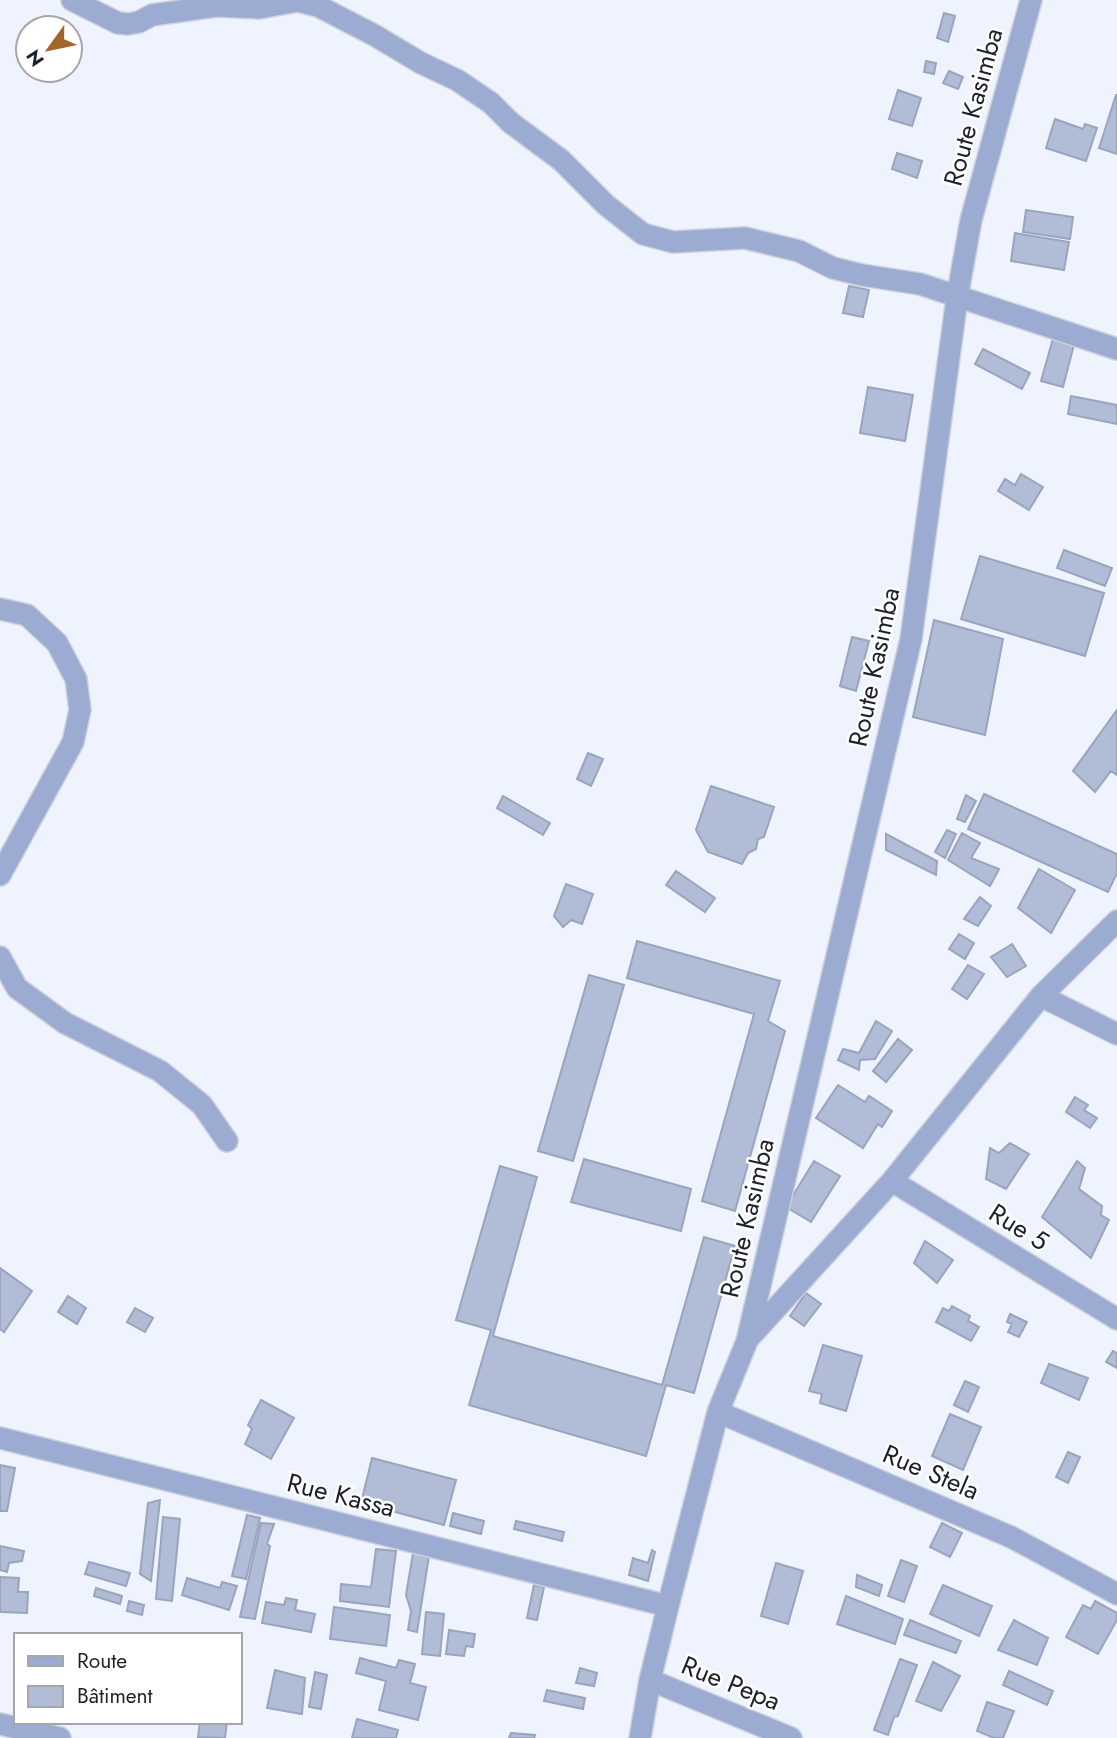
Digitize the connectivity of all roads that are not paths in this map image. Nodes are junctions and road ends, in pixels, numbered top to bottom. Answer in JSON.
{"nodes":[{"id":1,"x":72,"y":0,"type":"edge"},
{"id":2,"x":1031,"y":0,"type":"edge"},
{"id":3,"x":957,"y":298,"type":"junction"},
{"id":4,"x":1117,"y":349,"type":"edge"},
{"id":5,"x":0,"y":609,"type":"edge"},
{"id":6,"x":0,"y":875,"type":"edge"},
{"id":7,"x":1117,"y":921,"type":"edge"},
{"id":8,"x":0,"y":957,"type":"edge"},
{"id":9,"x":1041,"y":996,"type":"junction"},
{"id":10,"x":1117,"y":1034,"type":"edge"},
{"id":11,"x":227,"y":1141,"type":"dead end"},
{"id":12,"x":892,"y":1181,"type":"junction"},
{"id":13,"x":1117,"y":1319,"type":"edge"},
{"id":14,"x":747,"y":1341,"type":"junction"},
{"id":15,"x":718,"y":1412,"type":"junction"},
{"id":16,"x":0,"y":1438,"type":"edge"},
{"id":17,"x":1117,"y":1594,"type":"edge"},
{"id":18,"x":668,"y":1606,"type":"junction"},
{"id":19,"x":650,"y":1680,"type":"junction"},
{"id":20,"x":0,"y":1724,"type":"edge"},
{"id":21,"x":60,"y":1738,"type":"edge"},
{"id":22,"x":640,"y":1738,"type":"edge"},
{"id":23,"x":791,"y":1738,"type":"edge"}],
"edges":[{"from":1,"to":3,"type":"street"},
{"from":2,"to":3,"type":"street","name":"Route Kasimba"},
{"from":3,"to":4,"type":"street"},
{"from":3,"to":14,"type":"street","name":"Route Kasimba"},
{"from":5,"to":6,"type":"street"},
{"from":7,"to":9,"type":"street","name":"Route Kasimba"},
{"from":8,"to":11,"type":"street"},
{"from":9,"to":10,"type":"street"},
{"from":9,"to":12,"type":"street","name":"Route Kasimba"},
{"from":12,"to":13,"type":"street","name":"Rue 5"},
{"from":12,"to":14,"type":"street","name":"Route Kasimba"},
{"from":14,"to":15,"type":"street","name":"Route Kasimba"},
{"from":15,"to":17,"type":"street","name":"Rue Stela"},
{"from":15,"to":18,"type":"street","name":"Route Kasimba"},
{"from":16,"to":18,"type":"street","name":"Rue Kassa"},
{"from":18,"to":19,"type":"street","name":"Route Kasimba"},
{"from":19,"to":22,"type":"street","name":"Route Kasimba"},
{"from":19,"to":23,"type":"street","name":"Rue Pepa"},
{"from":20,"to":21,"type":"street"}]}
